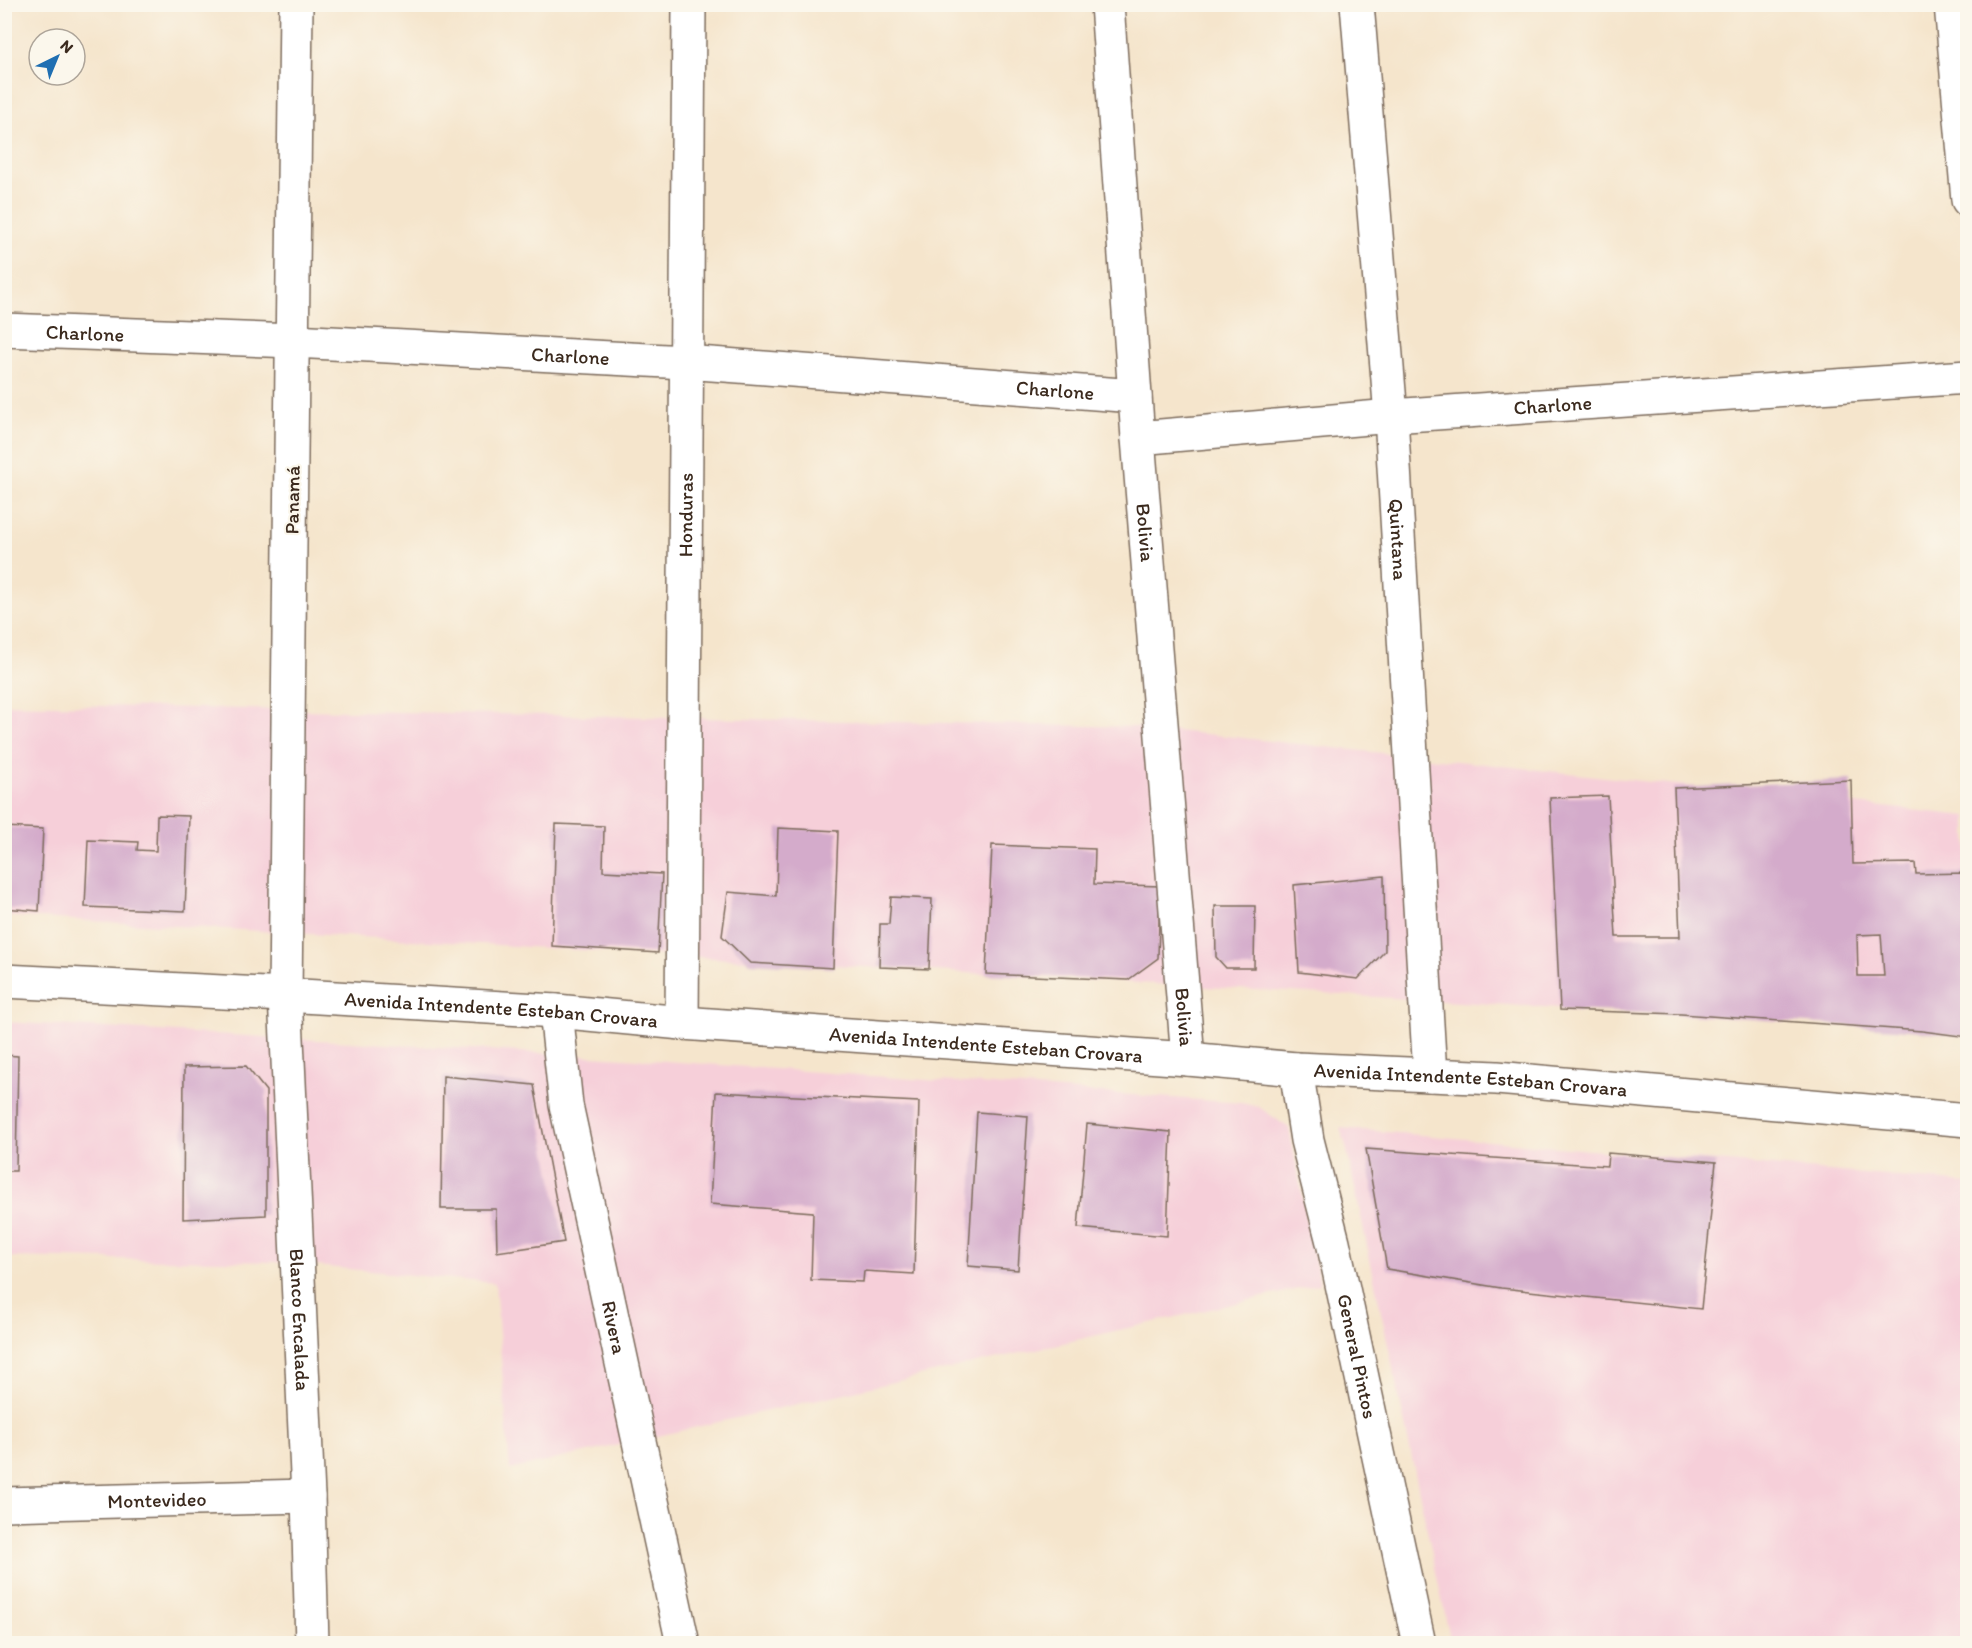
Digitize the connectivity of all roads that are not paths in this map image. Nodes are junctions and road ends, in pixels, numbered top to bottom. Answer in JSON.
{"nodes":[{"id":1,"x":296,"y":4,"type":"edge"},
{"id":2,"x":689,"y":4,"type":"edge"},
{"id":3,"x":1107,"y":4,"type":"edge"},
{"id":4,"x":1357,"y":4,"type":"edge"},
{"id":5,"x":1951,"y":4,"type":"edge"},
{"id":6,"x":1968,"y":200,"type":"edge"},
{"id":7,"x":4,"y":330,"type":"edge"},
{"id":8,"x":294,"y":341,"type":"junction"},
{"id":9,"x":686,"y":362,"type":"junction"},
{"id":10,"x":1968,"y":376,"type":"edge"},
{"id":11,"x":1135,"y":396,"type":"junction"},
{"id":12,"x":1391,"y":416,"type":"junction"},
{"id":13,"x":1138,"y":438,"type":"junction"},
{"id":14,"x":4,"y":981,"type":"edge"},
{"id":15,"x":285,"y":995,"type":"junction"},
{"id":16,"x":556,"y":1011,"type":"junction"},
{"id":17,"x":682,"y":1023,"type":"junction"},
{"id":18,"x":1188,"y":1059,"type":"junction"},
{"id":19,"x":1296,"y":1069,"type":"junction"},
{"id":20,"x":1430,"y":1075,"type":"junction"},
{"id":21,"x":1968,"y":1120,"type":"edge"},
{"id":22,"x":308,"y":1496,"type":"junction"},
{"id":23,"x":4,"y":1504,"type":"edge"},
{"id":24,"x":312,"y":1644,"type":"edge"},
{"id":25,"x":683,"y":1644,"type":"edge"},
{"id":26,"x":1419,"y":1644,"type":"edge"}],
"edges":[{"from":1,"to":8,"type":"street","name":"Panamá"},
{"from":2,"to":9,"type":"street","name":"Honduras"},
{"from":3,"to":11,"type":"street","name":"Bolivia"},
{"from":4,"to":12,"type":"street","name":"Quintana"},
{"from":5,"to":6,"type":"street"},
{"from":7,"to":8,"type":"street","name":"Charlone"},
{"from":8,"to":9,"type":"street","name":"Charlone"},
{"from":8,"to":15,"type":"street","name":"Panamá"},
{"from":9,"to":11,"type":"street","name":"Charlone"},
{"from":9,"to":17,"type":"street","name":"Honduras"},
{"from":10,"to":12,"type":"street","name":"Charlone"},
{"from":11,"to":13,"type":"street","name":"Bolivia"},
{"from":12,"to":13,"type":"street","name":"Charlone"},
{"from":12,"to":20,"type":"street","name":"Quintana"},
{"from":13,"to":18,"type":"street","name":"Bolivia"},
{"from":14,"to":15,"type":"street","name":"Avenida Intendente Esteban Crovara"},
{"from":15,"to":16,"type":"street","name":"Avenida Intendente Esteban Crovara"},
{"from":15,"to":22,"type":"street","name":"Blanco Encalada"},
{"from":16,"to":17,"type":"street","name":"Avenida Intendente Esteban Crovara"},
{"from":16,"to":25,"type":"street","name":"Rivera"},
{"from":17,"to":18,"type":"street","name":"Avenida Intendente Esteban Crovara"},
{"from":18,"to":19,"type":"street","name":"Avenida Intendente Esteban Crovara"},
{"from":19,"to":20,"type":"street","name":"Avenida Intendente Esteban Crovara"},
{"from":19,"to":26,"type":"street","name":"General Pintos"},
{"from":20,"to":21,"type":"street","name":"Avenida Intendente Esteban Crovara"},
{"from":22,"to":23,"type":"street","name":"Montevideo"},
{"from":22,"to":24,"type":"street","name":"Blanco Encalada"}]}
